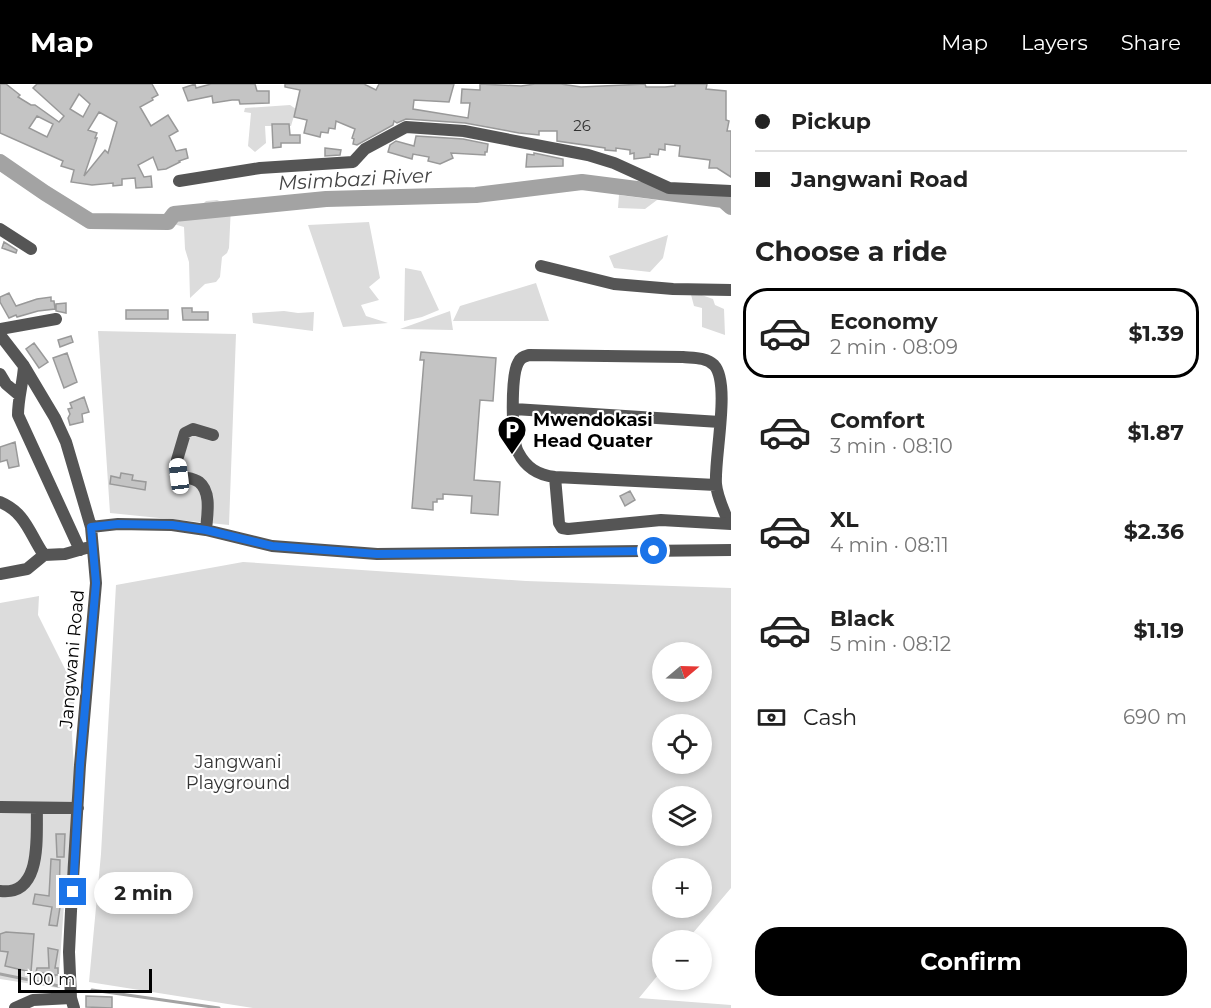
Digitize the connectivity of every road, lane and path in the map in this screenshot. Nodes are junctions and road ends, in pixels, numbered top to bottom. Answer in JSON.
{"nodes":[{"id":1,"x":179,"y":181,"type":"dead end"},
{"id":2,"x":731,"y":191,"type":"edge"},
{"id":3,"x":0,"y":229,"type":"edge"},
{"id":4,"x":31,"y":249,"type":"dead end"},
{"id":5,"x":542,"y":266,"type":"dead end"},
{"id":6,"x":731,"y":290,"type":"edge"},
{"id":7,"x":56,"y":319,"type":"dead end"},
{"id":8,"x":0,"y":329,"type":"edge"},
{"id":9,"x":0,"y":335,"type":"edge"},
{"id":10,"x":24,"y":366,"type":"junction"},
{"id":11,"x":0,"y":374,"type":"edge"},
{"id":12,"x":19,"y":395,"type":"junction"},
{"id":13,"x":513,"y":409,"type":"junction"},
{"id":14,"x":720,"y":422,"type":"junction"},
{"id":15,"x":213,"y":435,"type":"dead end"},
{"id":16,"x":555,"y":477,"type":"junction"},
{"id":17,"x":716,"y":485,"type":"junction"},
{"id":18,"x":0,"y":502,"type":"edge"},
{"id":19,"x":730,"y":524,"type":"edge"},
{"id":20,"x":91,"y":527,"type":"junction"},
{"id":21,"x":206,"y":530,"type":"junction"},
{"id":22,"x":92,"y":545,"type":"junction"},
{"id":23,"x":80,"y":550,"type":"junction"},
{"id":24,"x":731,"y":550,"type":"edge"},
{"id":25,"x":44,"y":555,"type":"junction"},
{"id":26,"x":0,"y":574,"type":"edge"},
{"id":27,"x":0,"y":807,"type":"edge"},
{"id":28,"x":37,"y":808,"type":"junction"},
{"id":29,"x":78,"y":808,"type":"junction"},
{"id":30,"x":0,"y":891,"type":"edge"},
{"id":31,"x":73,"y":1003,"type":"edge"},
{"id":32,"x":15,"y":1008,"type":"edge"}],
"edges":[{"from":1,"to":2,"type":"street"},
{"from":3,"to":4,"type":"street"},
{"from":5,"to":6,"type":"street"},
{"from":7,"to":8,"type":"street"},
{"from":9,"to":10,"type":"street","name":"Jangwani Road"},
{"from":10,"to":12,"type":"street"},
{"from":10,"to":20,"type":"street","name":"Jangwani Road"},
{"from":11,"to":12,"type":"street"},
{"from":12,"to":23,"type":"street"},
{"from":13,"to":14,"type":"street"},
{"from":13,"to":14,"type":"street"},
{"from":13,"to":16,"type":"street"},
{"from":14,"to":17,"type":"street"},
{"from":15,"to":21,"type":"street"},
{"from":16,"to":17,"type":"street"},
{"from":16,"to":19,"type":"street"},
{"from":17,"to":19,"type":"street"},
{"from":18,"to":25,"type":"street"},
{"from":20,"to":21,"type":"street"},
{"from":20,"to":22,"type":"street","name":"Jangwani Road"},
{"from":21,"to":24,"type":"street"},
{"from":22,"to":23,"type":"street"},
{"from":22,"to":29,"type":"street","name":"Jangwani Road"},
{"from":23,"to":25,"type":"street"},
{"from":25,"to":26,"type":"street"},
{"from":27,"to":28,"type":"street"},
{"from":28,"to":29,"type":"street"},
{"from":28,"to":30,"type":"street"},
{"from":29,"to":31,"type":"street","name":"Jangwani Road"},
{"from":31,"to":32,"type":"street"}]}
